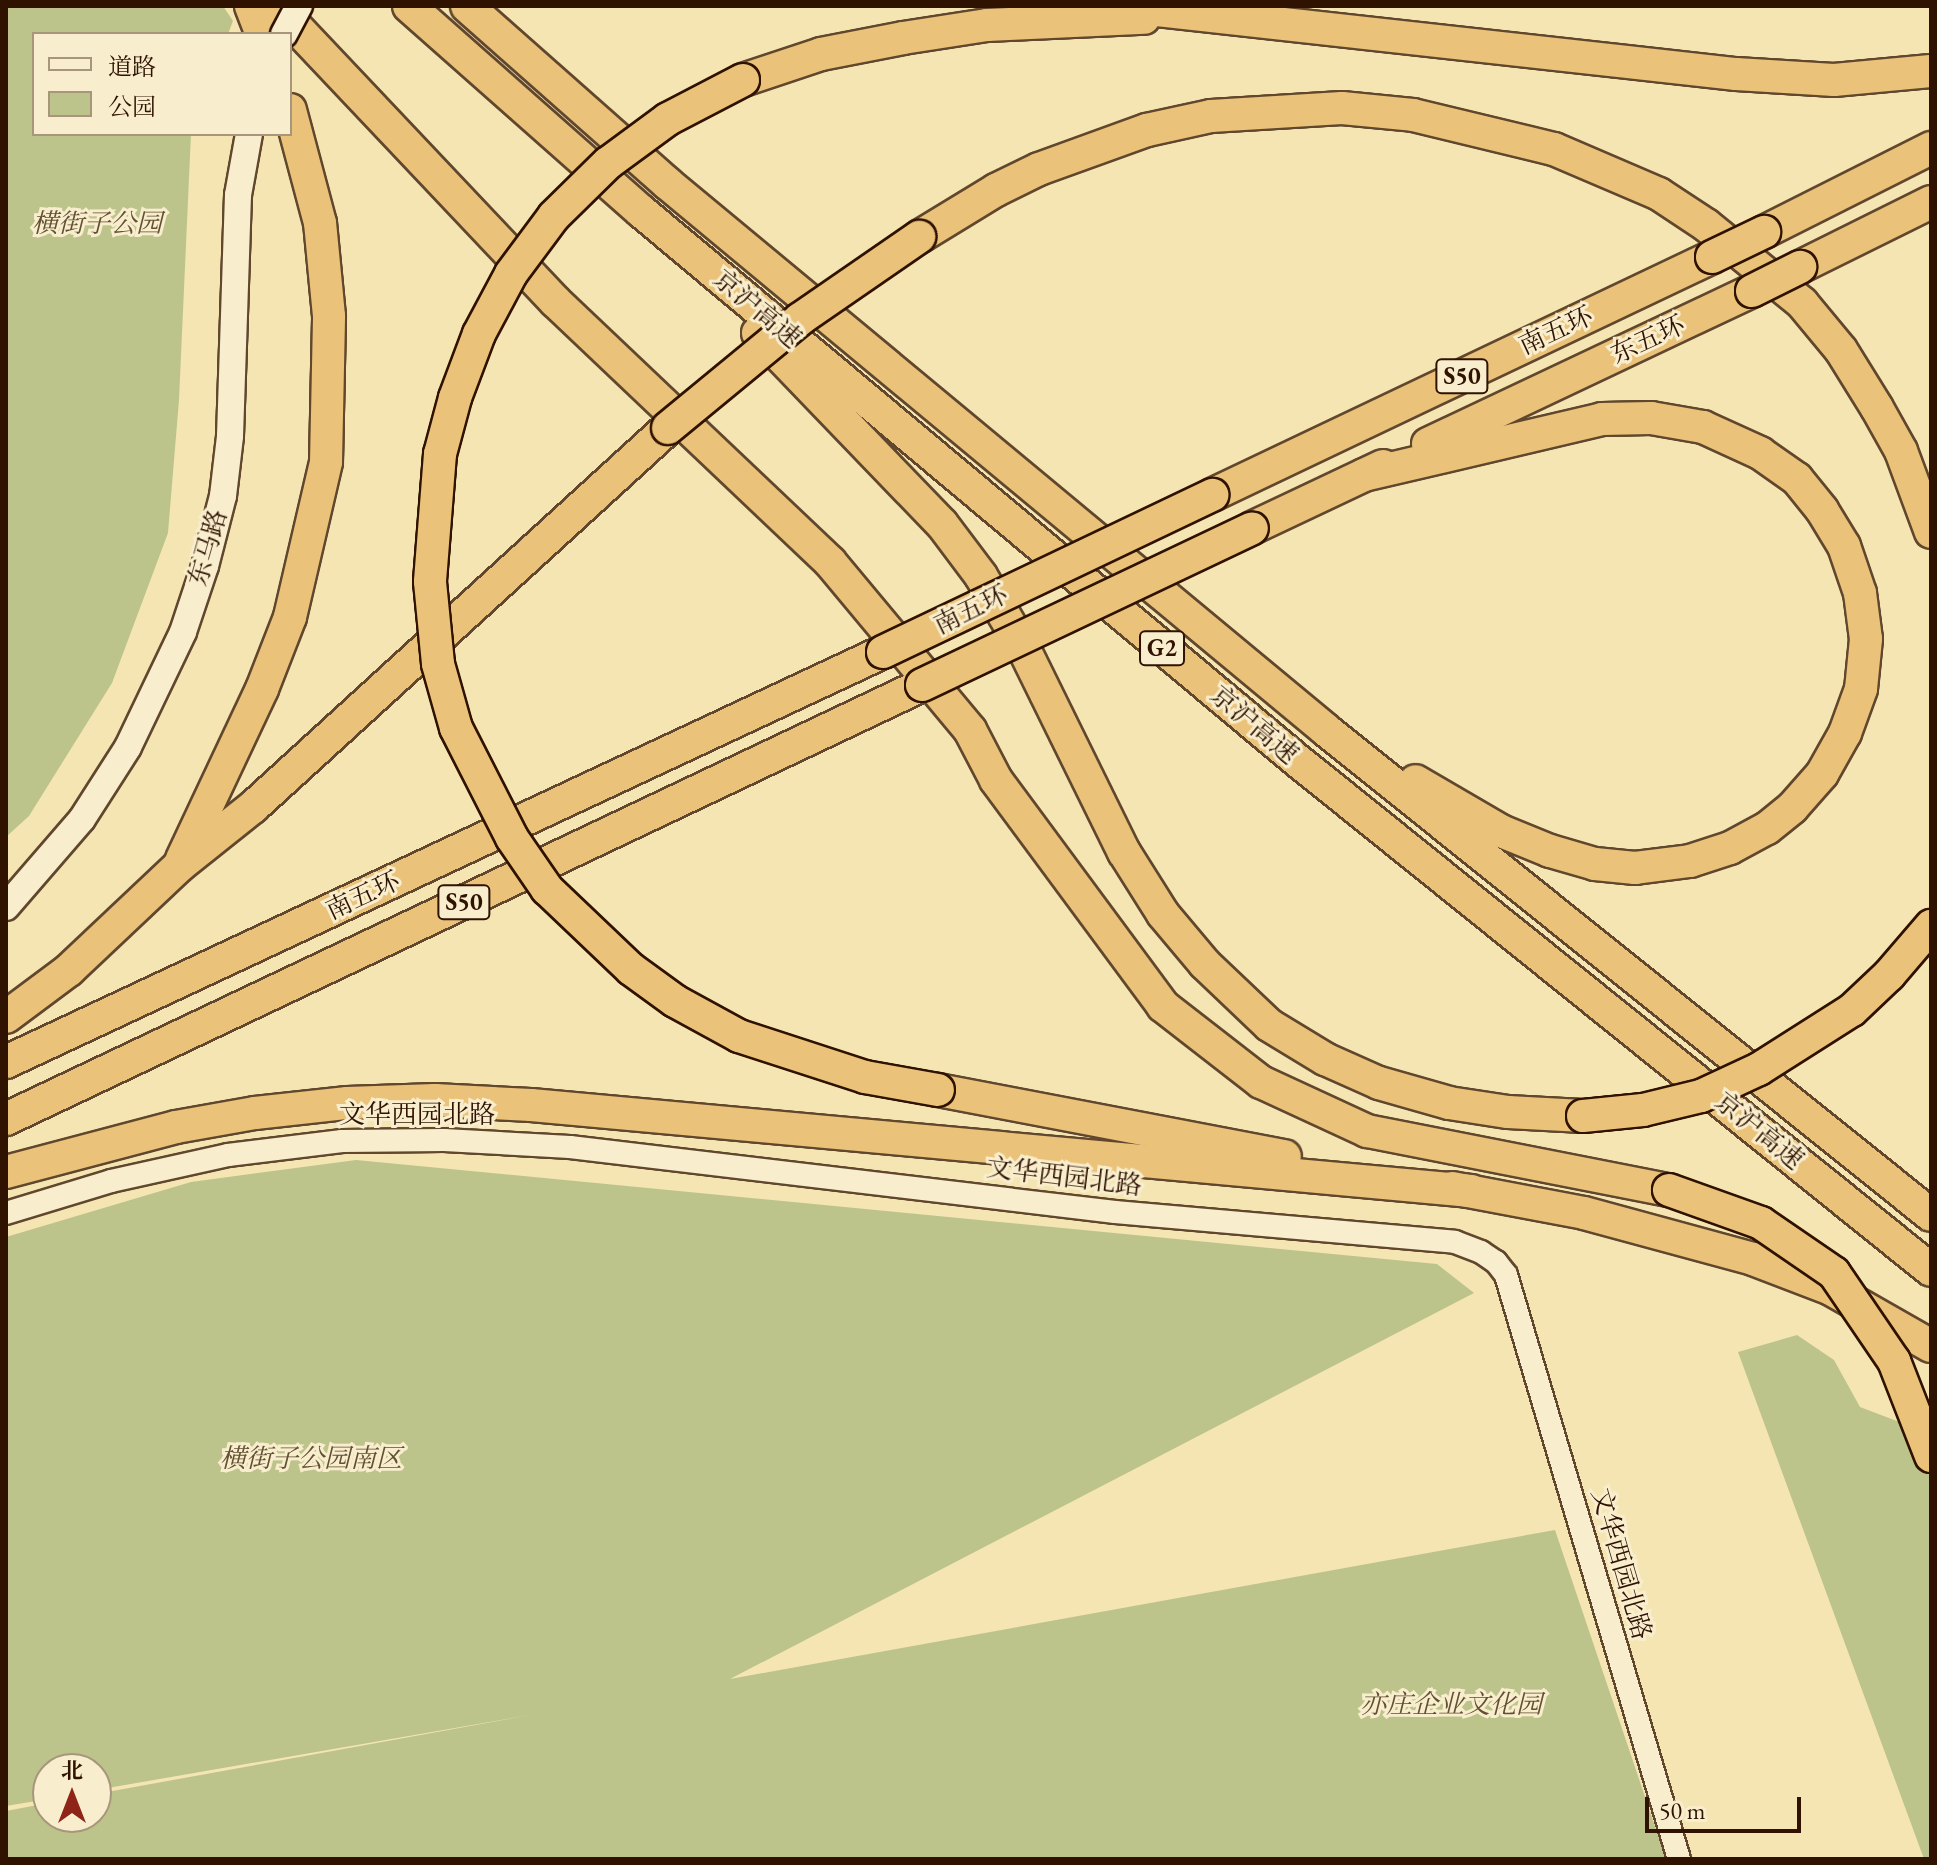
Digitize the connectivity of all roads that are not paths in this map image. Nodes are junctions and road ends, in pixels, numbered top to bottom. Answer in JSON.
{"nodes":[{"id":1,"x":251,"y":6,"type":"edge"},
{"id":2,"x":276,"y":6,"type":"edge"},
{"id":3,"x":299,"y":6,"type":"edge"},
{"id":4,"x":409,"y":6,"type":"edge"},
{"id":5,"x":467,"y":6,"type":"edge"},
{"id":6,"x":1121,"y":6,"type":"edge"},
{"id":7,"x":1227,"y":18,"type":"junction"},
{"id":8,"x":261,"y":32,"type":"edge"},
{"id":9,"x":285,"y":32,"type":"edge"},
{"id":10,"x":1931,"y":71,"type":"edge"},
{"id":11,"x":292,"y":116,"type":"edge"},
{"id":12,"x":247,"y":140,"type":"edge"},
{"id":13,"x":1931,"y":148,"type":"edge"},
{"id":14,"x":1931,"y":202,"type":"edge"},
{"id":15,"x":642,"y":212,"type":"junction"},
{"id":16,"x":1364,"y":475,"type":"junction"},
{"id":17,"x":1931,"y":532,"type":"edge"},
{"id":18,"x":1326,"y":730,"type":"junction"},
{"id":19,"x":179,"y":866,"type":"junction"},
{"id":20,"x":6,"y":907,"type":"edge"},
{"id":21,"x":1931,"y":926,"type":"edge"},
{"id":22,"x":6,"y":1017,"type":"edge"},
{"id":23,"x":6,"y":1062,"type":"edge"},
{"id":24,"x":6,"y":1119,"type":"edge"},
{"id":25,"x":6,"y":1172,"type":"edge"},
{"id":26,"x":1471,"y":1191,"type":"junction"},
{"id":27,"x":6,"y":1213,"type":"edge"},
{"id":28,"x":1931,"y":1215,"type":"edge"},
{"id":29,"x":1931,"y":1270,"type":"edge"},
{"id":30,"x":1931,"y":1346,"type":"edge"},
{"id":31,"x":1931,"y":1456,"type":"edge"},
{"id":32,"x":1679,"y":1859,"type":"edge"}],
"edges":[{"from":1,"to":8,"type":"highway"},
{"from":2,"to":31,"type":"highway","bridge":true},
{"from":3,"to":9,"type":"main road","bridge":true},
{"from":4,"to":15,"type":"highway","name":"京沪高速","number":"G2"},
{"from":5,"to":18,"type":"highway","name":"京沪高速","number":"G2"},
{"from":6,"to":7,"type":"highway"},
{"from":7,"to":10,"type":"highway"},
{"from":7,"to":26,"type":"highway","bridge":true},
{"from":11,"to":19,"type":"highway"},
{"from":12,"to":20,"type":"main road","name":"东马路"},
{"from":13,"to":23,"type":"highway","name":"南五环","number":"S50","bridge":true},
{"from":14,"to":16,"type":"highway","name":"东五环","number":"S50","bridge":true},
{"from":15,"to":21,"type":"highway","bridge":true},
{"from":15,"to":29,"type":"highway","name":"京沪高速","number":"G2"},
{"from":16,"to":18,"type":"highway"},
{"from":16,"to":24,"type":"highway","name":"南五环","number":"S50","bridge":true},
{"from":17,"to":19,"type":"highway","bridge":true},
{"from":18,"to":28,"type":"highway","name":"京沪高速","number":"G2"},
{"from":19,"to":22,"type":"highway"},
{"from":25,"to":26,"type":"highway"},
{"from":26,"to":30,"type":"highway"},
{"from":27,"to":32,"type":"street","name":"文华西园北路"}]}
